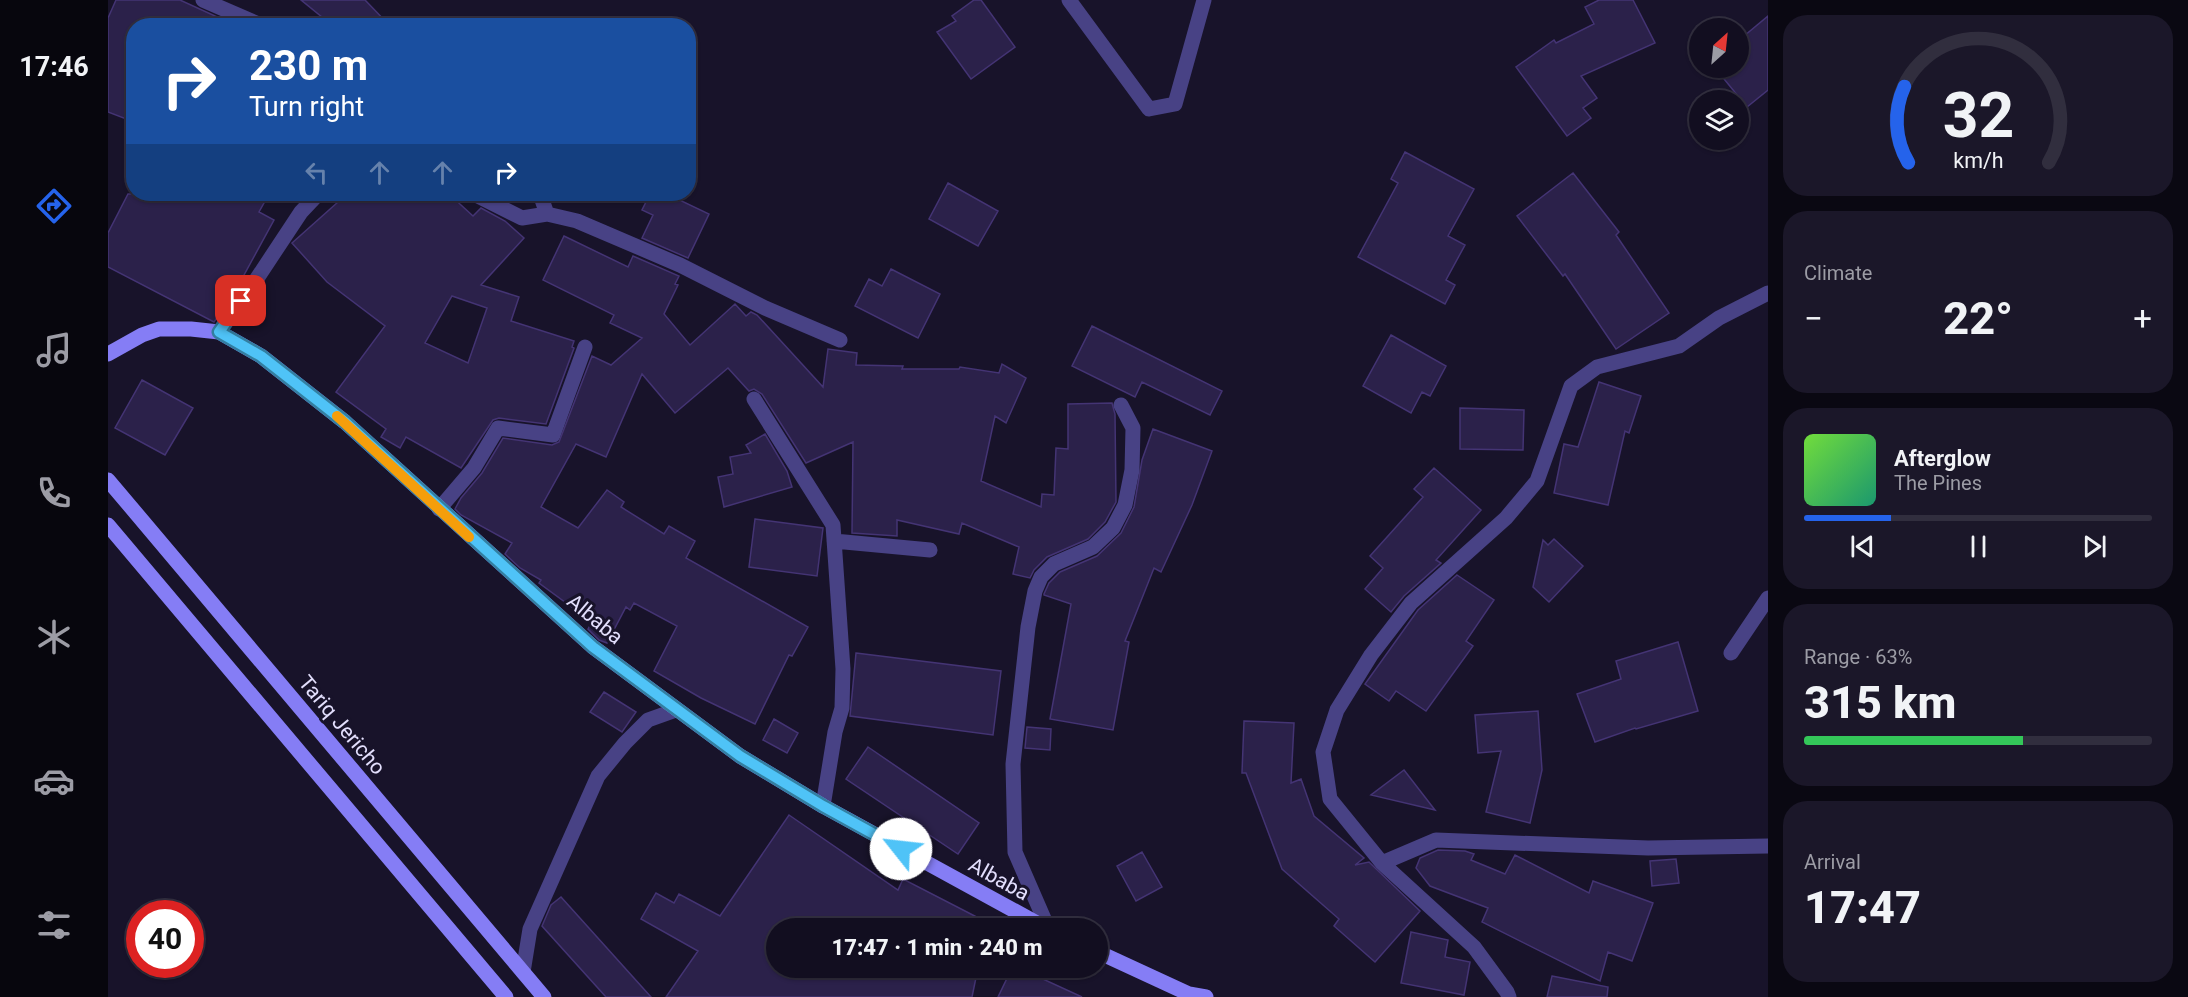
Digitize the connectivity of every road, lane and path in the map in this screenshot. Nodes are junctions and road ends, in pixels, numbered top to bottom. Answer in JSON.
{"nodes":[{"id":1,"x":203,"y":0,"type":"edge"},
{"id":2,"x":1069,"y":0,"type":"edge"},
{"id":3,"x":1204,"y":0,"type":"edge"},
{"id":4,"x":245,"y":18,"type":"edge"},
{"id":5,"x":311,"y":201,"type":"edge"},
{"id":6,"x":488,"y":201,"type":"edge"},
{"id":7,"x":542,"y":201,"type":"edge"},
{"id":8,"x":547,"y":214,"type":"junction"},
{"id":9,"x":1768,"y":293,"type":"edge"},
{"id":10,"x":219,"y":332,"type":"junction"},
{"id":11,"x":840,"y":340,"type":"dead end"},
{"id":12,"x":585,"y":347,"type":"dead end"},
{"id":13,"x":108,"y":354,"type":"edge"},
{"id":14,"x":754,"y":399,"type":"dead end"},
{"id":15,"x":1121,"y":405,"type":"dead end"},
{"id":16,"x":108,"y":480,"type":"edge"},
{"id":17,"x":439,"y":508,"type":"junction"},
{"id":18,"x":108,"y":525,"type":"edge"},
{"id":19,"x":834,"y":541,"type":"junction"},
{"id":20,"x":930,"y":550,"type":"dead end"},
{"id":21,"x":1768,"y":597,"type":"edge"},
{"id":22,"x":1731,"y":653,"type":"dead end"},
{"id":23,"x":676,"y":710,"type":"junction"},
{"id":24,"x":823,"y":806,"type":"junction"},
{"id":25,"x":1768,"y":846,"type":"edge"},
{"id":26,"x":1382,"y":863,"type":"junction"},
{"id":27,"x":1029,"y":918,"type":"edge"},
{"id":28,"x":1043,"y":918,"type":"edge"},
{"id":29,"x":1108,"y":957,"type":"edge"},
{"id":30,"x":523,"y":972,"type":"junction"},
{"id":31,"x":506,"y":997,"type":"edge"},
{"id":32,"x":544,"y":997,"type":"edge"},
{"id":33,"x":1206,"y":997,"type":"edge"},
{"id":34,"x":1509,"y":997,"type":"edge"}],
"edges":[{"from":1,"to":4,"type":"street"},
{"from":2,"to":3,"type":"street"},
{"from":5,"to":10,"type":"street"},
{"from":6,"to":8,"type":"street"},
{"from":7,"to":8,"type":"street"},
{"from":8,"to":11,"type":"street"},
{"from":9,"to":26,"type":"street"},
{"from":10,"to":13,"type":"main road","name":"Albaba"},
{"from":10,"to":17,"type":"main road","name":"Albaba"},
{"from":12,"to":17,"type":"street"},
{"from":14,"to":19,"type":"street"},
{"from":15,"to":28,"type":"street"},
{"from":16,"to":30,"type":"main road","name":"Tariq Jericho"},
{"from":17,"to":23,"type":"main road","name":"Albaba"},
{"from":18,"to":31,"type":"main road"},
{"from":19,"to":20,"type":"street"},
{"from":19,"to":24,"type":"street"},
{"from":21,"to":22,"type":"street"},
{"from":23,"to":24,"type":"main road","name":"Albaba"},
{"from":23,"to":30,"type":"street"},
{"from":24,"to":27,"type":"main road","name":"Albaba"},
{"from":25,"to":26,"type":"street"},
{"from":26,"to":34,"type":"street"},
{"from":29,"to":33,"type":"main road"},
{"from":30,"to":32,"type":"main road","name":"Tariq Jericho"}]}
